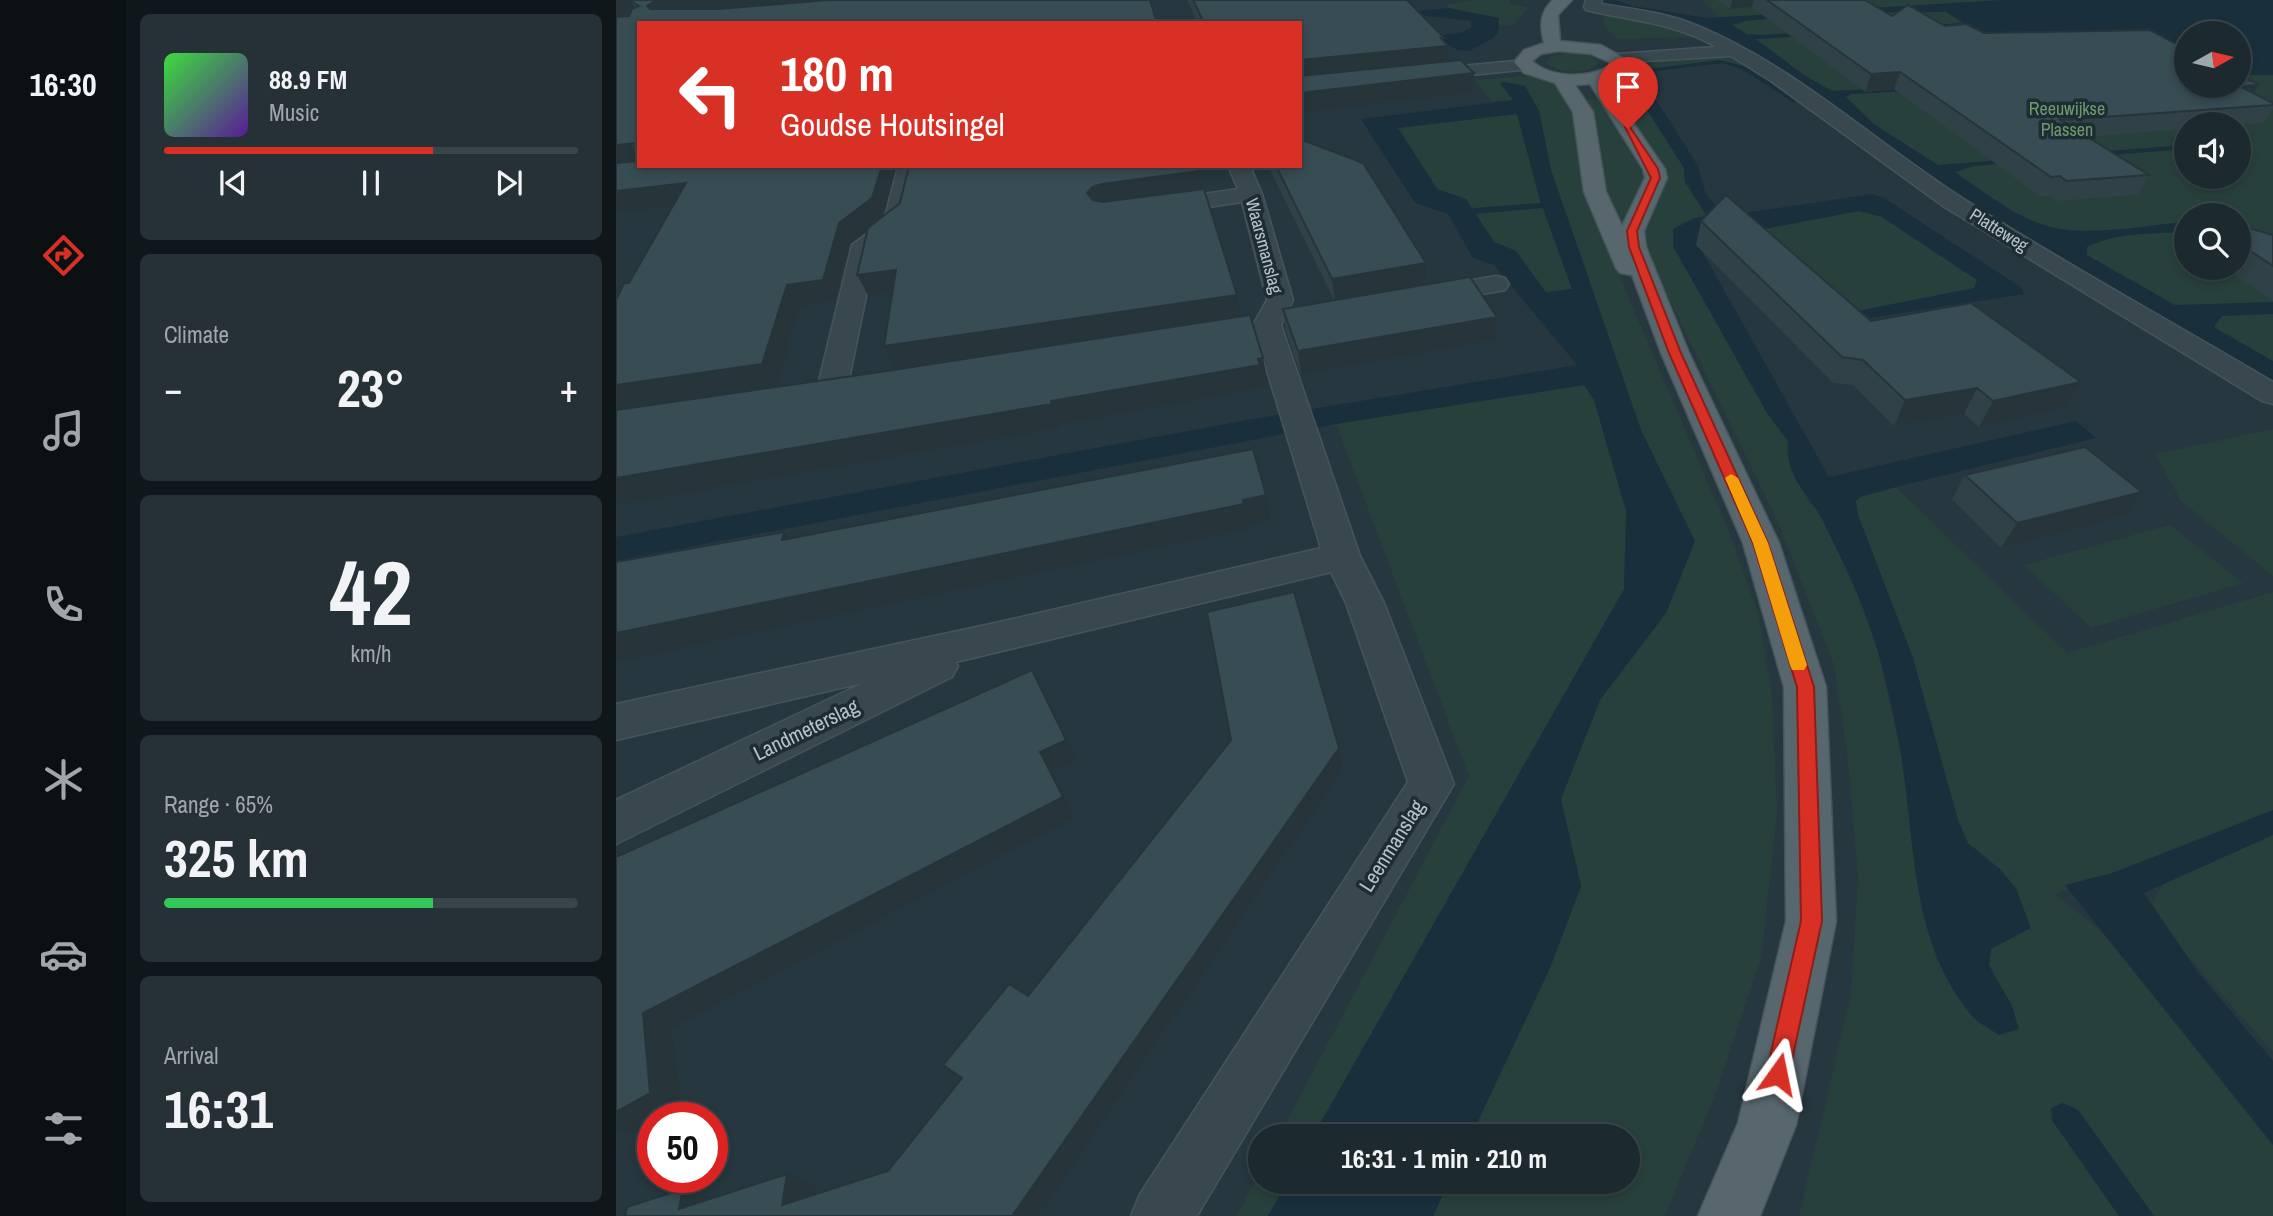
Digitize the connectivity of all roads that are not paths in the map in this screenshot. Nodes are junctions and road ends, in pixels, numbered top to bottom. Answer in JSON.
{"nodes":[{"id":1,"x":1565,"y":0,"type":"edge"},
{"id":2,"x":1594,"y":2,"type":"edge"},
{"id":3,"x":1553,"y":47,"type":"junction"},
{"id":4,"x":1583,"y":47,"type":"junction"},
{"id":5,"x":1735,"y":51,"type":"junction"},
{"id":6,"x":1617,"y":59,"type":"junction"},
{"id":7,"x":1525,"y":65,"type":"junction"},
{"id":8,"x":1402,"y":77,"type":"edge"},
{"id":9,"x":1598,"y":77,"type":"junction"},
{"id":10,"x":1561,"y":78,"type":"junction"},
{"id":11,"x":909,"y":168,"type":"edge"},
{"id":12,"x":1240,"y":168,"type":"edge"},
{"id":13,"x":1251,"y":194,"type":"junction"},
{"id":14,"x":1134,"y":211,"type":"edge"},
{"id":15,"x":1496,"y":284,"type":"dead end"},
{"id":16,"x":1402,"y":301,"type":"edge"},
{"id":17,"x":1267,"y":325,"type":"joint"},
{"id":18,"x":1675,"y":353,"type":"junction"},
{"id":19,"x":832,"y":389,"type":"edge"},
{"id":20,"x":2273,"y":395,"type":"edge"},
{"id":21,"x":1342,"y":556,"type":"junction"},
{"id":22,"x":995,"y":638,"type":"junction"},
{"id":23,"x":616,"y":722,"type":"edge"},
{"id":24,"x":616,"y":823,"type":"edge"},
{"id":25,"x":1162,"y":1216,"type":"edge"},
{"id":26,"x":1729,"y":1216,"type":"edge"}],
"edges":[{"from":1,"to":3,"type":"main road"},
{"from":1,"to":4,"type":"main road"},
{"from":2,"to":5,"type":"street","name":"Platteweg"},
{"from":3,"to":4,"type":"main road"},
{"from":3,"to":7,"type":"main road"},
{"from":4,"to":6,"type":"main road"},
{"from":5,"to":6,"type":"street"},
{"from":5,"to":20,"type":"street","name":"Platteweg"},
{"from":6,"to":9,"type":"main road"},
{"from":7,"to":8,"type":"street"},
{"from":7,"to":10,"type":"main road"},
{"from":9,"to":10,"type":"main road"},
{"from":9,"to":18,"type":"main road"},
{"from":10,"to":18,"type":"main road"},
{"from":11,"to":19,"type":"street"},
{"from":12,"to":13,"type":"street","name":"Waarsmanslag"},
{"from":13,"to":14,"type":"street"},
{"from":13,"to":17,"type":"street","name":"Waarsmanslag"},
{"from":15,"to":16,"type":"street"},
{"from":17,"to":21,"type":"street","name":"Leenmanslag"},
{"from":18,"to":26,"type":"main road"},
{"from":21,"to":22,"type":"street","name":"Landmeterslag"},
{"from":21,"to":25,"type":"street","name":"Leenmanslag"},
{"from":22,"to":23,"type":"street","name":"Landmeterslag"},
{"from":22,"to":24,"type":"street","name":"Landmeterslag"}]}
